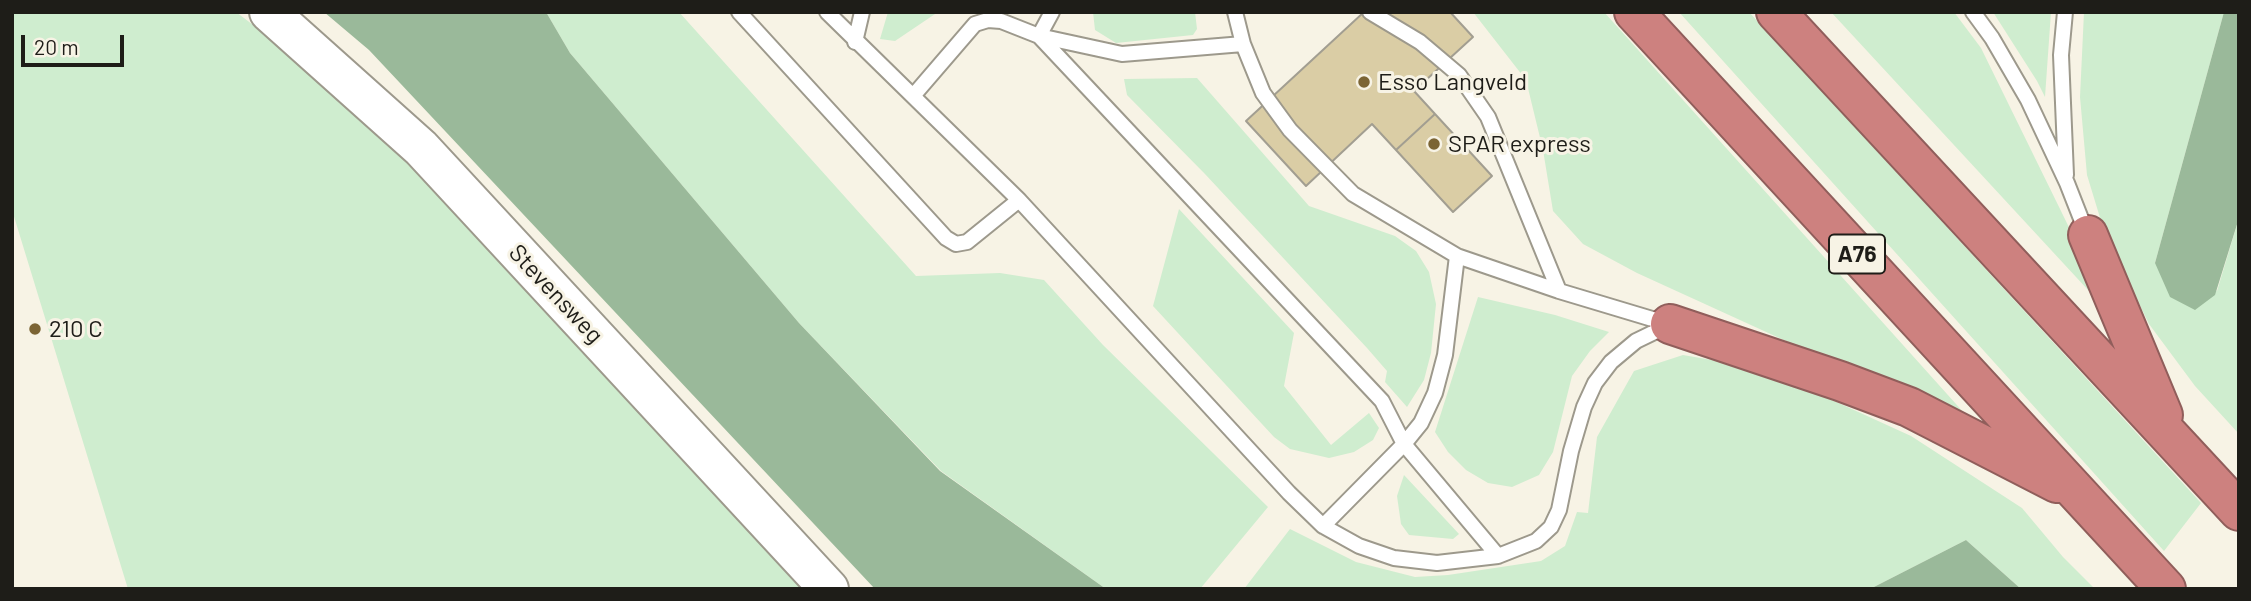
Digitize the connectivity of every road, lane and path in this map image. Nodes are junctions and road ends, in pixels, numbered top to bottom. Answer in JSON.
{"nodes":[{"id":1,"x":269,"y":12,"type":"edge"},
{"id":2,"x":739,"y":12,"type":"edge"},
{"id":3,"x":827,"y":12,"type":"edge"},
{"id":4,"x":862,"y":12,"type":"edge"},
{"id":5,"x":1052,"y":12,"type":"edge"},
{"id":6,"x":1235,"y":12,"type":"edge"},
{"id":7,"x":1370,"y":12,"type":"edge"},
{"id":8,"x":1634,"y":12,"type":"edge"},
{"id":9,"x":1776,"y":12,"type":"edge"},
{"id":10,"x":1973,"y":12,"type":"edge"},
{"id":11,"x":2065,"y":12,"type":"edge"},
{"id":12,"x":1039,"y":36,"type":"junction"},
{"id":13,"x":855,"y":42,"type":"junction"},
{"id":14,"x":1242,"y":44,"type":"junction"},
{"id":15,"x":913,"y":96,"type":"junction"},
{"id":16,"x":2067,"y":183,"type":"junction"},
{"id":17,"x":1019,"y":200,"type":"junction"},
{"id":18,"x":2088,"y":235,"type":"joint"},
{"id":19,"x":1457,"y":256,"type":"junction"},
{"id":20,"x":1559,"y":291,"type":"junction"},
{"id":21,"x":1670,"y":324,"type":"junction"},
{"id":22,"x":2174,"y":440,"type":"junction"},
{"id":23,"x":1404,"y":444,"type":"junction"},
{"id":24,"x":2080,"y":495,"type":"junction"},
{"id":25,"x":2227,"y":498,"type":"edge"},
{"id":26,"x":1323,"y":526,"type":"junction"},
{"id":27,"x":1498,"y":556,"type":"junction"},
{"id":28,"x":2158,"y":581,"type":"edge"},
{"id":29,"x":829,"y":589,"type":"edge"}],
"edges":[{"from":1,"to":29,"type":"street","name":"Stevensweg"},
{"from":2,"to":17,"type":"lane"},
{"from":3,"to":13,"type":"lane"},
{"from":4,"to":13,"type":"lane"},
{"from":5,"to":12,"type":"lane"},
{"from":6,"to":14,"type":"lane","number":"A76"},
{"from":7,"to":20,"type":"lane"},
{"from":8,"to":24,"type":"highway","number":"A76"},
{"from":9,"to":22,"type":"highway"},
{"from":10,"to":16,"type":"lane"},
{"from":11,"to":16,"type":"lane"},
{"from":12,"to":14,"type":"lane"},
{"from":12,"to":15,"type":"lane"},
{"from":12,"to":23,"type":"lane"},
{"from":13,"to":15,"type":"lane"},
{"from":14,"to":19,"type":"lane","number":"A76"},
{"from":15,"to":17,"type":"lane"},
{"from":16,"to":18,"type":"lane"},
{"from":17,"to":26,"type":"lane"},
{"from":18,"to":22,"type":"highway"},
{"from":19,"to":20,"type":"lane","number":"A76"},
{"from":19,"to":23,"type":"lane"},
{"from":20,"to":21,"type":"lane","number":"A76"},
{"from":21,"to":24,"type":"highway","number":"A76"},
{"from":21,"to":27,"type":"lane"},
{"from":22,"to":25,"type":"highway"},
{"from":23,"to":26,"type":"lane"},
{"from":23,"to":27,"type":"lane"},
{"from":24,"to":28,"type":"highway","number":"A76"},
{"from":26,"to":27,"type":"lane"}]}
